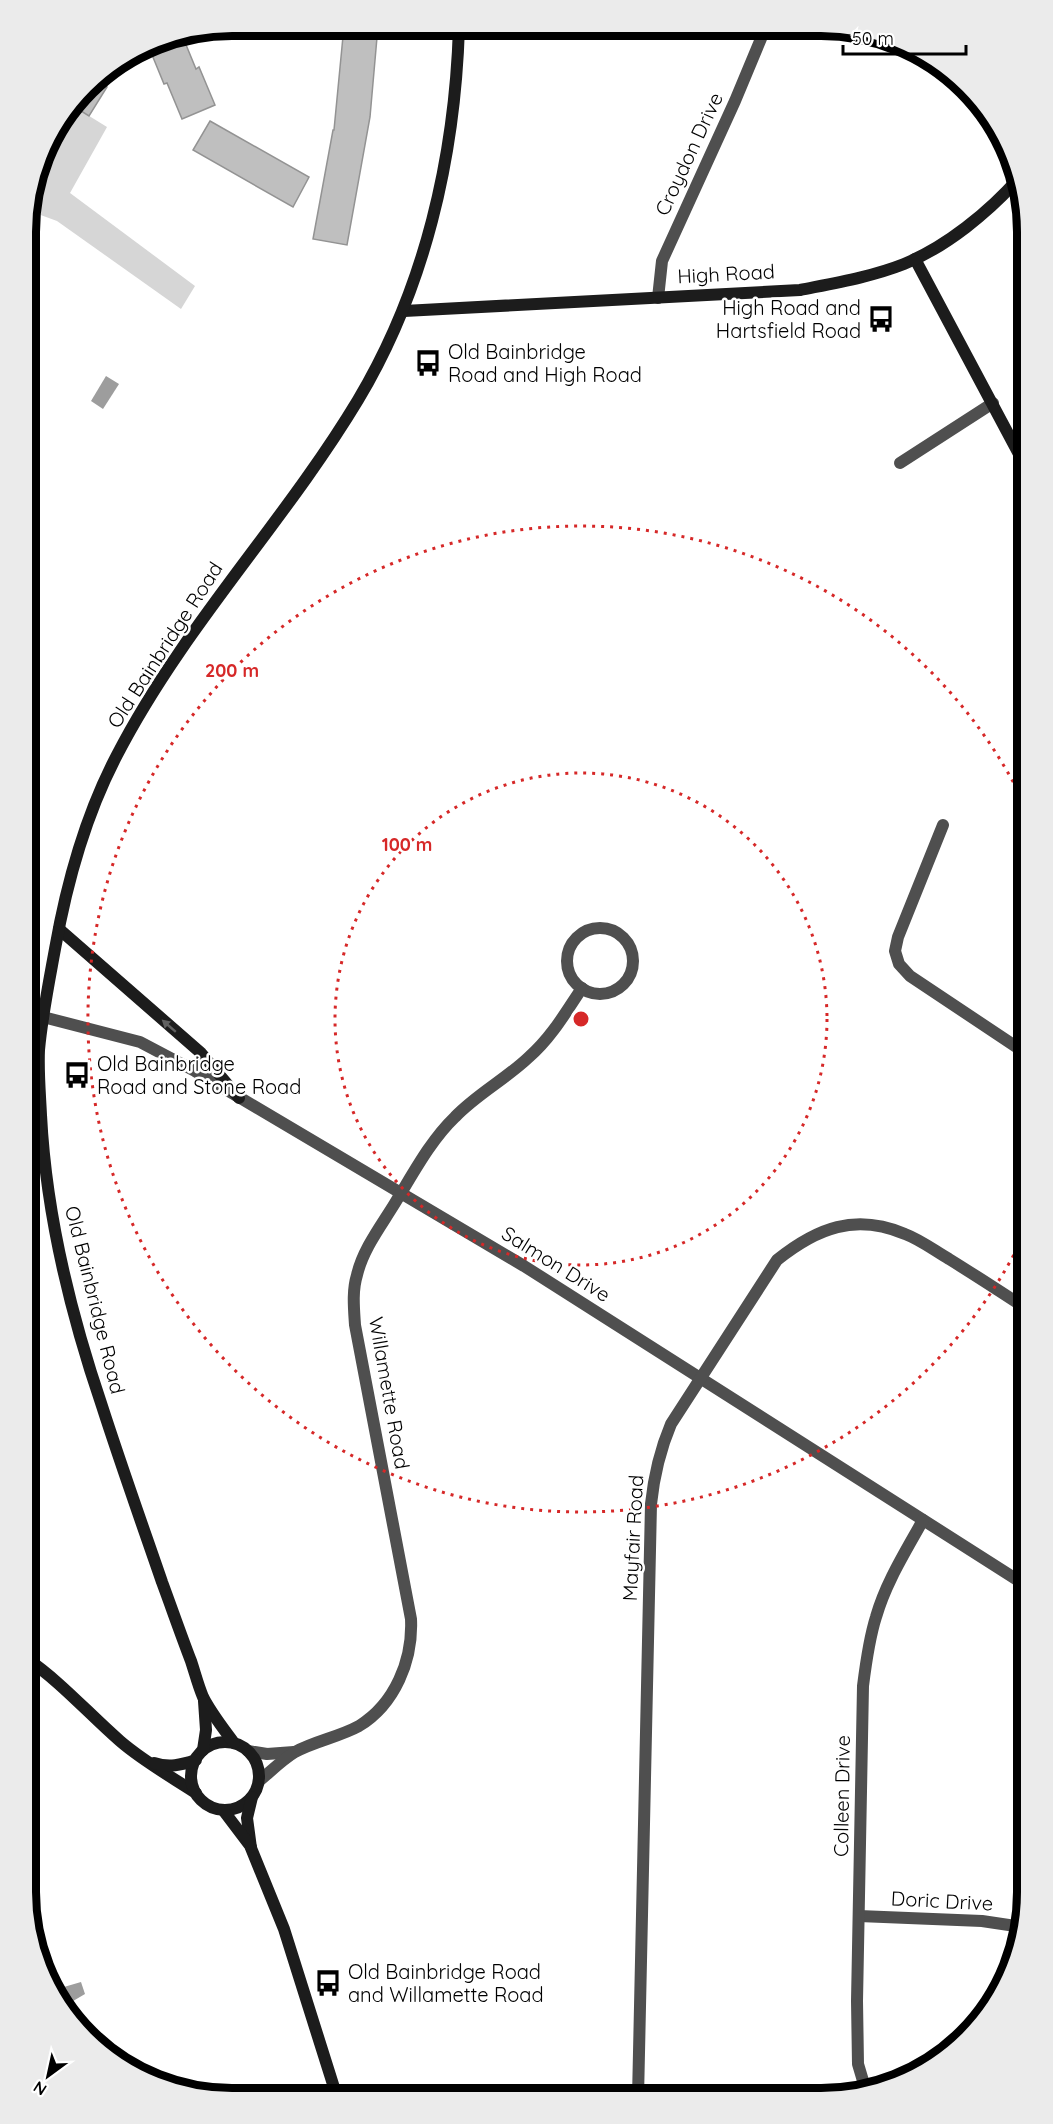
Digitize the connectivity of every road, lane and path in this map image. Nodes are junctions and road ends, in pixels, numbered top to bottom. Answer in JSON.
{"nodes":[{"id":1,"x":459,"y":36,"type":"edge"},
{"id":2,"x":762,"y":36,"type":"edge"},
{"id":3,"x":1011,"y":186,"type":"edge"},
{"id":4,"x":915,"y":259,"type":"junction"},
{"id":5,"x":658,"y":298,"type":"junction"},
{"id":6,"x":404,"y":311,"type":"junction"},
{"id":7,"x":993,"y":403,"type":"junction"},
{"id":8,"x":1017,"y":448,"type":"edge"},
{"id":9,"x":900,"y":464,"type":"dead end"},
{"id":10,"x":943,"y":825,"type":"dead end"},
{"id":11,"x":59,"y":929,"type":"junction"},
{"id":12,"x":582,"y":988,"type":"junction"},
{"id":13,"x":36,"y":1016,"type":"edge"},
{"id":14,"x":43,"y":1017,"type":"junction"},
{"id":15,"x":1017,"y":1047,"type":"edge"},
{"id":16,"x":239,"y":1098,"type":"junction"},
{"id":17,"x":401,"y":1193,"type":"junction"},
{"id":18,"x":1017,"y":1303,"type":"edge"},
{"id":19,"x":701,"y":1378,"type":"junction"},
{"id":20,"x":923,"y":1520,"type":"junction"},
{"id":21,"x":1017,"y":1580,"type":"edge"},
{"id":22,"x":36,"y":1665,"type":"edge"},
{"id":23,"x":204,"y":1698,"type":"junction"},
{"id":24,"x":234,"y":1743,"type":"junction"},
{"id":25,"x":248,"y":1751,"type":"junction"},
{"id":26,"x":295,"y":1752,"type":"junction"},
{"id":27,"x":200,"y":1755,"type":"junction"},
{"id":28,"x":142,"y":1758,"type":"junction"},
{"id":29,"x":259,"y":1781,"type":"junction"},
{"id":30,"x":196,"y":1793,"type":"junction"},
{"id":31,"x":252,"y":1797,"type":"junction"},
{"id":32,"x":223,"y":1810,"type":"junction"},
{"id":33,"x":251,"y":1848,"type":"junction"},
{"id":34,"x":860,"y":1916,"type":"junction"},
{"id":35,"x":1014,"y":1926,"type":"edge"},
{"id":36,"x":863,"y":2083,"type":"edge"},
{"id":37,"x":334,"y":2088,"type":"edge"},
{"id":38,"x":638,"y":2088,"type":"edge"}],
"edges":[{"from":1,"to":6,"type":"main road","name":"Old Bainbridge Road"},
{"from":2,"to":5,"type":"street","name":"Croydon Drive"},
{"from":3,"to":4,"type":"main road","name":"High Road"},
{"from":4,"to":5,"type":"main road","name":"High Road"},
{"from":4,"to":7,"type":"main road"},
{"from":5,"to":6,"type":"main road","name":"High Road"},
{"from":6,"to":11,"type":"main road","name":"Old Bainbridge Road"},
{"from":7,"to":8,"type":"main road"},
{"from":7,"to":9,"type":"street"},
{"from":10,"to":15,"type":"street"},
{"from":11,"to":14,"type":"main road","name":"Old Bainbridge Road"},
{"from":16,"to":11,"type":"main road","one_way":true},
{"from":12,"to":12,"type":"street"},
{"from":12,"to":17,"type":"street","name":"Willamette Road"},
{"from":13,"to":14,"type":"main road"},
{"from":14,"to":16,"type":"street","name":"Salmon Drive"},
{"from":14,"to":23,"type":"main road","name":"Old Bainbridge Road"},
{"from":16,"to":17,"type":"street","name":"Salmon Drive"},
{"from":17,"to":19,"type":"street","name":"Salmon Drive"},
{"from":17,"to":26,"type":"street","name":"Willamette Road"},
{"from":18,"to":19,"type":"street","name":"Mayfair Road"},
{"from":19,"to":20,"type":"street","name":"Salmon Drive"},
{"from":19,"to":38,"type":"street","name":"Mayfair Road"},
{"from":20,"to":21,"type":"street","name":"Salmon Drive"},
{"from":20,"to":34,"type":"street","name":"Colleen Drive"},
{"from":22,"to":28,"type":"main road"},
{"from":23,"to":24,"type":"main road","name":"Old Bainbridge Road"},
{"from":23,"to":27,"type":"main road","name":"Old Bainbridge Road"},
{"from":24,"to":25,"type":"main road"},
{"from":24,"to":27,"type":"main road"},
{"from":25,"to":26,"type":"street","name":"Willamette Road"},
{"from":25,"to":29,"type":"main road"},
{"from":26,"to":29,"type":"street","name":"Willamette Road"},
{"from":27,"to":28,"type":"main road"},
{"from":27,"to":30,"type":"main road"},
{"from":28,"to":30,"type":"main road"},
{"from":29,"to":31,"type":"main road"},
{"from":30,"to":32,"type":"main road"},
{"from":31,"to":32,"type":"main road"},
{"from":31,"to":33,"type":"main road"},
{"from":32,"to":33,"type":"main road"},
{"from":33,"to":37,"type":"main road"},
{"from":34,"to":35,"type":"street","name":"Doric Drive"},
{"from":34,"to":36,"type":"street","name":"Colleen Drive"}]}
